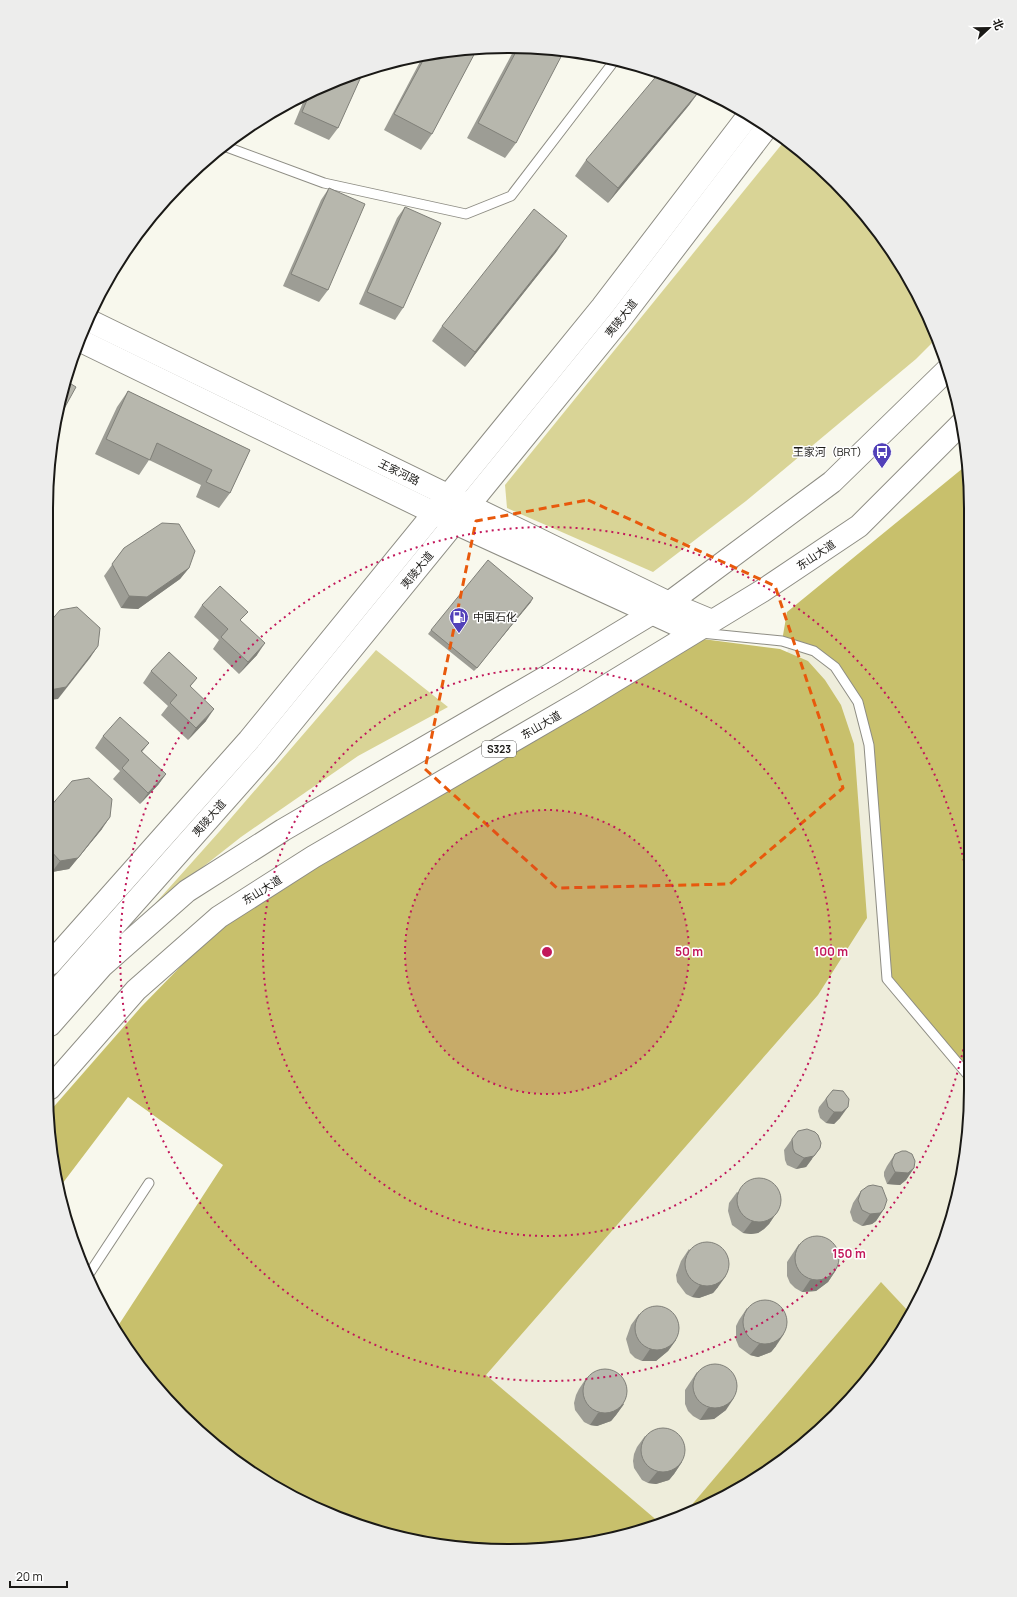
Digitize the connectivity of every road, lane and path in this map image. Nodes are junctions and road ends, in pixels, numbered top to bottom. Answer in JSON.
{"nodes":[{"id":1,"x":611,"y":65,"type":"edge"},
{"id":2,"x":745,"y":120,"type":"edge"},
{"id":3,"x":764,"y":132,"type":"edge"},
{"id":4,"x":230,"y":148,"type":"edge"},
{"id":5,"x":93,"y":322,"type":"edge"},
{"id":6,"x":85,"y":343,"type":"edge"},
{"id":7,"x":943,"y":374,"type":"edge"},
{"id":8,"x":956,"y":429,"type":"edge"},
{"id":9,"x":448,"y":496,"type":"junction"},
{"id":10,"x":469,"y":505,"type":"junction"},
{"id":11,"x":434,"y":512,"type":"junction"},
{"id":12,"x":455,"y":523,"type":"junction"},
{"id":13,"x":660,"y":609,"type":"junction"},
{"id":14,"x":712,"y":621,"type":"junction"},
{"id":15,"x":693,"y":632,"type":"junction"},
{"id":16,"x":53,"y":961,"type":"edge"},
{"id":17,"x":53,"y":995,"type":"edge"},
{"id":18,"x":53,"y":1022,"type":"edge"},
{"id":19,"x":964,"y":1070,"type":"edge"},
{"id":20,"x":53,"y":1085,"type":"edge"},
{"id":21,"x":149,"y":1183,"type":"dead end"},
{"id":22,"x":91,"y":1270,"type":"edge"}],
"edges":[{"from":1,"to":4,"type":"lane"},
{"from":2,"to":9,"type":"main road","name":"夷陵大道"},
{"from":3,"to":10,"type":"main road","name":"夷陵大道"},
{"from":5,"to":9,"type":"main road","name":"王家河路"},
{"from":6,"to":11,"type":"main road","name":"王家河路"},
{"from":7,"to":13,"type":"main road"},
{"from":8,"to":14,"type":"main road","name":"东山大道","number":"S323"},
{"from":9,"to":10,"type":"main road","name":"王家河路"},
{"from":9,"to":11,"type":"main road","name":"夷陵大道"},
{"from":10,"to":12,"type":"main road","name":"夷陵大道"},
{"from":10,"to":13,"type":"main road","name":"王家河路"},
{"from":11,"to":12,"type":"main road","name":"王家河路"},
{"from":11,"to":16,"type":"main road","name":"夷陵大道"},
{"from":12,"to":13,"type":"main road","name":"王家河路"},
{"from":12,"to":17,"type":"main road","name":"夷陵大道"},
{"from":13,"to":14,"type":"main road","name":"王家河路"},
{"from":13,"to":15,"type":"main road","name":"王家河路"},
{"from":13,"to":18,"type":"main road"},
{"from":14,"to":15,"type":"main road","name":"东山大道","number":"S323"},
{"from":15,"to":19,"type":"lane"},
{"from":15,"to":20,"type":"main road","name":"东山大道","number":"S323"},
{"from":21,"to":22,"type":"lane"}]}
